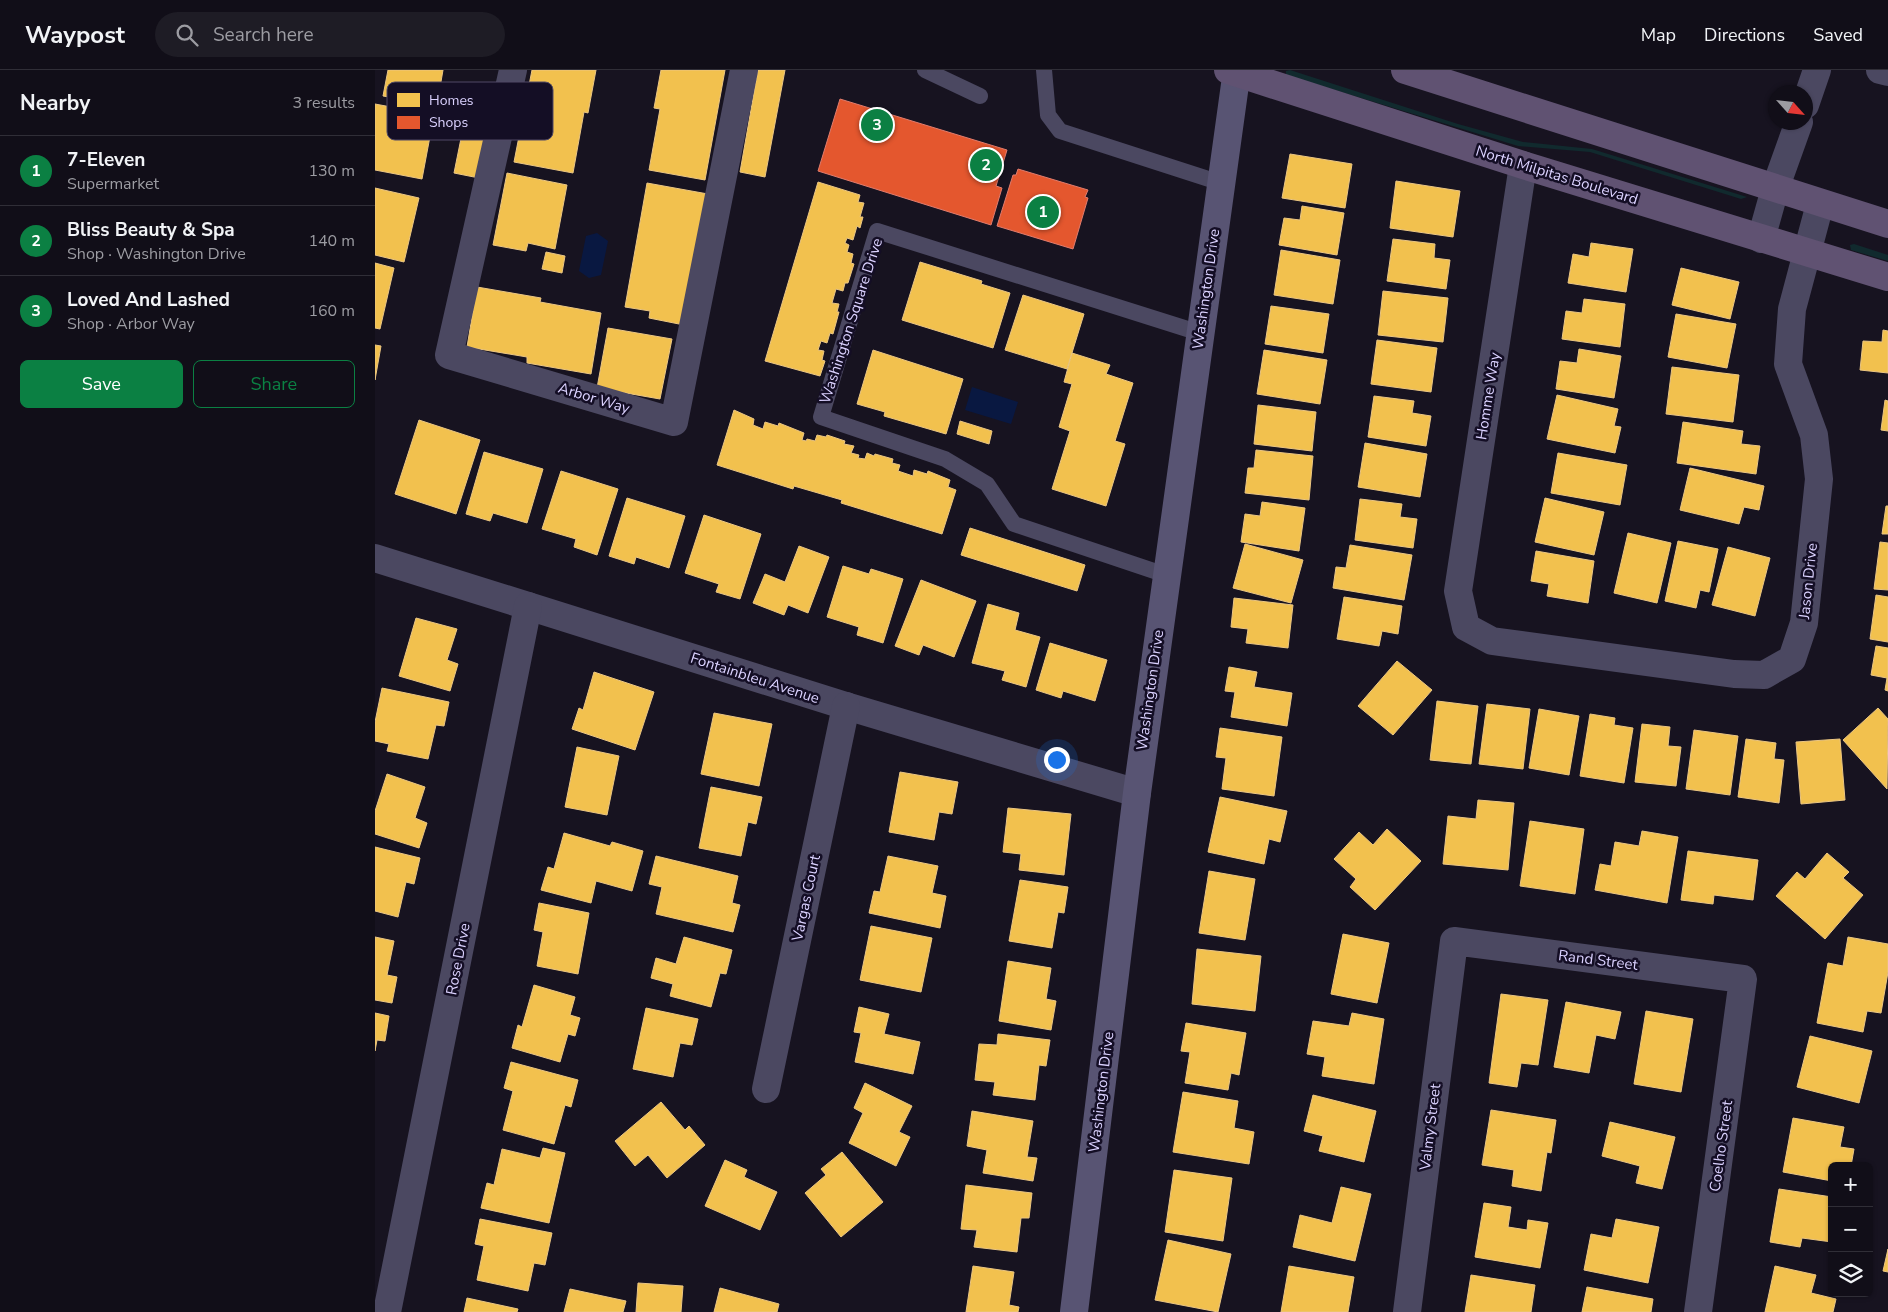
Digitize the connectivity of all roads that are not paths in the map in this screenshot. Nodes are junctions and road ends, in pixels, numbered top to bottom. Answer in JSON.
{"nodes":[{"id":1,"x":744,"y":70,"type":"edge"},
{"id":2,"x":925,"y":70,"type":"edge"},
{"id":3,"x":1044,"y":70,"type":"edge"},
{"id":4,"x":1405,"y":70,"type":"edge"},
{"id":5,"x":1817,"y":70,"type":"edge"},
{"id":6,"x":1880,"y":70,"type":"edge"},
{"id":7,"x":1234,"y":71,"type":"edge"},
{"id":8,"x":1888,"y":72,"type":"edge"},
{"id":9,"x":1812,"y":85,"type":"edge"},
{"id":10,"x":980,"y":96,"type":"dead end"},
{"id":11,"x":1796,"y":130,"type":"edge"},
{"id":12,"x":497,"y":140,"type":"edge"},
{"id":13,"x":1523,"y":165,"type":"junction"},
{"id":14,"x":1221,"y":183,"type":"junction"},
{"id":15,"x":1775,"y":189,"type":"junction"},
{"id":16,"x":1820,"y":204,"type":"junction"},
{"id":17,"x":1888,"y":224,"type":"edge"},
{"id":18,"x":1761,"y":239,"type":"junction"},
{"id":19,"x":1806,"y":253,"type":"junction"},
{"id":20,"x":1888,"y":277,"type":"edge"},
{"id":21,"x":1200,"y":333,"type":"junction"},
{"id":22,"x":375,"y":558,"type":"edge"},
{"id":23,"x":1166,"y":575,"type":"junction"},
{"id":24,"x":528,"y":606,"type":"junction"},
{"id":25,"x":1466,"y":627,"type":"joint"},
{"id":26,"x":846,"y":706,"type":"junction"},
{"id":27,"x":1137,"y":793,"type":"junction"},
{"id":28,"x":1454,"y":941,"type":"joint"},
{"id":29,"x":1743,"y":979,"type":"joint"},
{"id":30,"x":766,"y":1089,"type":"dead end"},
{"id":31,"x":387,"y":1312,"type":"edge"},
{"id":32,"x":1074,"y":1312,"type":"edge"},
{"id":33,"x":1407,"y":1312,"type":"edge"},
{"id":34,"x":1698,"y":1312,"type":"edge"}],
"edges":[{"from":1,"to":12,"type":"street","name":"Arbor Way"},
{"from":2,"to":10,"type":"lane"},
{"from":3,"to":14,"type":"lane"},
{"from":4,"to":15,"type":"main road"},
{"from":5,"to":9,"type":"street"},
{"from":6,"to":8,"type":"street"},
{"from":7,"to":13,"type":"main road","name":"North Milpitas Boulevard"},
{"from":7,"to":14,"type":"street","name":"Washington Drive"},
{"from":11,"to":15,"type":"street"},
{"from":13,"to":18,"type":"main road","name":"North Milpitas Boulevard"},
{"from":13,"to":25,"type":"street","name":"Homme Way"},
{"from":14,"to":21,"type":"street","name":"Washington Drive"},
{"from":15,"to":16,"type":"main road"},
{"from":15,"to":18,"type":"street"},
{"from":16,"to":17,"type":"main road"},
{"from":16,"to":19,"type":"street","name":"Jason Drive"},
{"from":18,"to":19,"type":"main road","name":"North Milpitas Boulevard"},
{"from":19,"to":20,"type":"main road","name":"North Milpitas Boulevard"},
{"from":19,"to":25,"type":"street","name":"Jason Drive"},
{"from":21,"to":23,"type":"street","name":"Washington Drive"},
{"from":21,"to":23,"type":"lane","name":"Washington Square Drive"},
{"from":22,"to":24,"type":"street","name":"Fontainbleu Avenue"},
{"from":23,"to":27,"type":"street","name":"Washington Drive"},
{"from":24,"to":26,"type":"street","name":"Fontainbleu Avenue"},
{"from":24,"to":31,"type":"street","name":"Rose Drive"},
{"from":26,"to":27,"type":"street","name":"Fontainbleu Avenue"},
{"from":26,"to":30,"type":"street","name":"Vargas Court"},
{"from":27,"to":32,"type":"street","name":"Washington Drive"},
{"from":28,"to":29,"type":"street","name":"Rand Street"},
{"from":28,"to":33,"type":"street","name":"Valmy Street"},
{"from":29,"to":34,"type":"street","name":"Coelho Street"}]}
